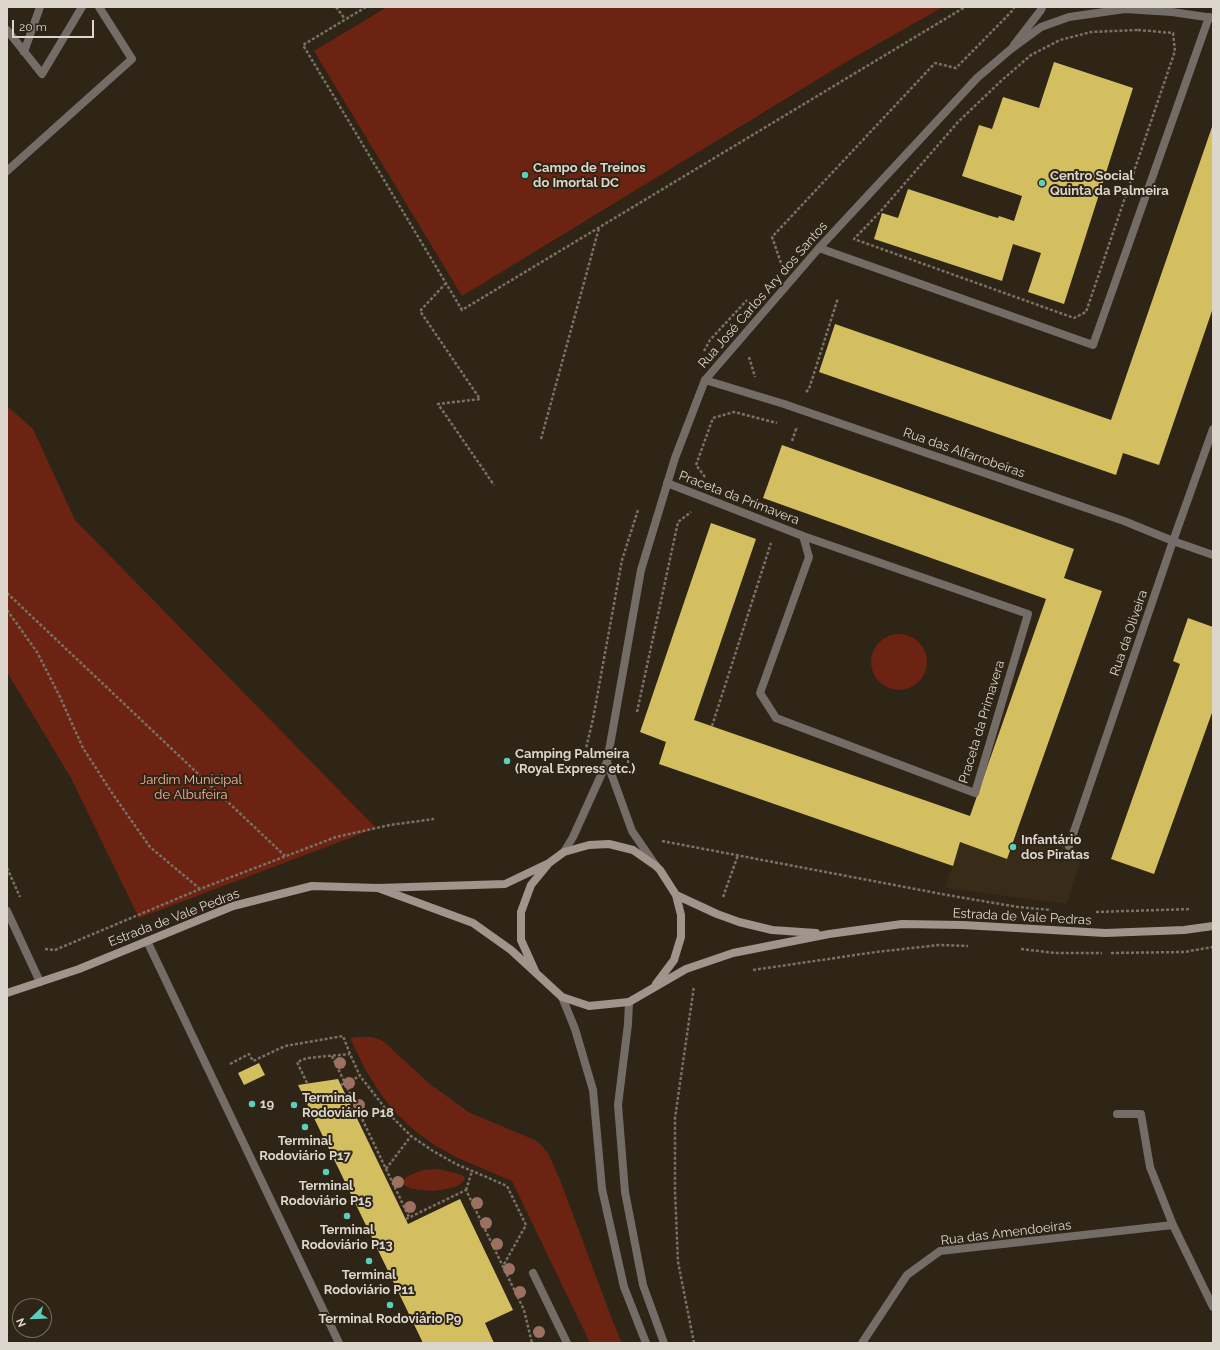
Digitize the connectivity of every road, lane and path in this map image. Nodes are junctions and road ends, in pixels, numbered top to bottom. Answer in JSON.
{"nodes":[{"id":1,"x":40,"y":7,"type":"edge"},
{"id":2,"x":82,"y":7,"type":"edge"},
{"id":3,"x":99,"y":7,"type":"edge"},
{"id":4,"x":336,"y":7,"type":"edge"},
{"id":5,"x":366,"y":7,"type":"edge"},
{"id":6,"x":965,"y":7,"type":"edge"},
{"id":7,"x":1042,"y":7,"type":"edge"},
{"id":8,"x":1123,"y":8,"type":"edge"},
{"id":9,"x":1211,"y":18,"type":"edge"},
{"id":10,"x":345,"y":20,"type":"junction"},
{"id":11,"x":7,"y":30,"type":"edge"},
{"id":12,"x":1011,"y":49,"type":"junction"},
{"id":13,"x":24,"y":52,"type":"junction"},
{"id":14,"x":7,"y":171,"type":"edge"},
{"id":15,"x":599,"y":228,"type":"junction"},
{"id":16,"x":854,"y":239,"type":"joint"},
{"id":17,"x":819,"y":248,"type":"junction"},
{"id":18,"x":446,"y":283,"type":"junction"},
{"id":19,"x":838,"y":298,"type":"dead end"},
{"id":20,"x":754,"y":352,"type":"dead end"},
{"id":21,"x":756,"y":379,"type":"dead end"},
{"id":22,"x":705,"y":380,"type":"junction"},
{"id":23,"x":805,"y":393,"type":"dead end"},
{"id":24,"x":778,"y":424,"type":"dead end"},
{"id":25,"x":790,"y":427,"type":"dead end"},
{"id":26,"x":1213,"y":429,"type":"edge"},
{"id":27,"x":541,"y":438,"type":"dead end"},
{"id":28,"x":792,"y":441,"type":"dead end"},
{"id":29,"x":705,"y":477,"type":"dead end"},
{"id":30,"x":667,"y":483,"type":"junction"},
{"id":31,"x":494,"y":485,"type":"dead end"},
{"id":32,"x":694,"y":510,"type":"dead end"},
{"id":33,"x":803,"y":536,"type":"junction"},
{"id":34,"x":773,"y":538,"type":"dead end"},
{"id":35,"x":1173,"y":541,"type":"junction"},
{"id":36,"x":1213,"y":555,"type":"edge"},
{"id":37,"x":7,"y":593,"type":"edge"},
{"id":38,"x":7,"y":610,"type":"edge"},
{"id":39,"x":636,"y":716,"type":"dead end"},
{"id":40,"x":712,"y":726,"type":"dead end"},
{"id":41,"x":630,"y":748,"type":"dead end"},
{"id":42,"x":607,"y":762,"type":"junction"},
{"id":43,"x":628,"y":768,"type":"dead end"},
{"id":44,"x":434,"y":819,"type":"dead end"},
{"id":45,"x":657,"y":840,"type":"dead end"},
{"id":46,"x":1069,"y":846,"type":"dead end"},
{"id":47,"x":564,"y":852,"type":"junction"},
{"id":48,"x":285,"y":856,"type":"junction"},
{"id":49,"x":549,"y":863,"type":"junction"},
{"id":50,"x":656,"y":866,"type":"junction"},
{"id":51,"x":7,"y":868,"type":"edge"},
{"id":52,"x":378,"y":888,"type":"junction"},
{"id":53,"x":200,"y":889,"type":"junction"},
{"id":54,"x":676,"y":895,"type":"junction"},
{"id":55,"x":21,"y":901,"type":"dead end"},
{"id":56,"x":1193,"y":908,"type":"dead end"},
{"id":57,"x":1054,"y":910,"type":"dead end"},
{"id":58,"x":7,"y":911,"type":"edge"},
{"id":59,"x":1090,"y":912,"type":"dead end"},
{"id":60,"x":1213,"y":926,"type":"edge"},
{"id":61,"x":829,"y":934,"type":"junction"},
{"id":62,"x":147,"y":941,"type":"junction"},
{"id":63,"x":970,"y":946,"type":"dead end"},
{"id":64,"x":1213,"y":947,"type":"edge"},
{"id":65,"x":1016,"y":948,"type":"dead end"},
{"id":66,"x":40,"y":949,"type":"dead end"},
{"id":67,"x":746,"y":970,"type":"dead end"},
{"id":68,"x":536,"y":974,"type":"junction"},
{"id":69,"x":40,"y":982,"type":"junction"},
{"id":70,"x":694,"y":986,"type":"dead end"},
{"id":71,"x":653,"y":988,"type":"junction"},
{"id":72,"x":7,"y":993,"type":"edge"},
{"id":73,"x":562,"y":997,"type":"junction"},
{"id":74,"x":629,"y":1002,"type":"junction"},
{"id":75,"x":350,"y":1054,"type":"junction"},
{"id":76,"x":332,"y":1056,"type":"junction"},
{"id":77,"x":230,"y":1064,"type":"dead end"},
{"id":78,"x":360,"y":1076,"type":"junction"},
{"id":79,"x":307,"y":1083,"type":"dead end"},
{"id":80,"x":345,"y":1083,"type":"junction"},
{"id":81,"x":341,"y":1085,"type":"dead end"},
{"id":82,"x":1117,"y":1114,"type":"dead end"},
{"id":83,"x":411,"y":1136,"type":"junction"},
{"id":84,"x":386,"y":1169,"type":"junction"},
{"id":85,"x":472,"y":1171,"type":"junction"},
{"id":86,"x":466,"y":1190,"type":"junction"},
{"id":87,"x":409,"y":1217,"type":"junction"},
{"id":88,"x":406,"y":1219,"type":"dead end"},
{"id":89,"x":1173,"y":1225,"type":"junction"},
{"id":90,"x":503,"y":1266,"type":"junction"},
{"id":91,"x":533,"y":1273,"type":"dead end"},
{"id":92,"x":1213,"y":1307,"type":"edge"},
{"id":93,"x":340,"y":1343,"type":"edge"},
{"id":94,"x":532,"y":1343,"type":"edge"},
{"id":95,"x":567,"y":1343,"type":"edge"},
{"id":96,"x":646,"y":1343,"type":"edge"},
{"id":97,"x":664,"y":1343,"type":"edge"},
{"id":98,"x":694,"y":1343,"type":"edge"},
{"id":99,"x":862,"y":1343,"type":"edge"}],
"edges":[{"from":1,"to":13,"type":"street"},
{"from":2,"to":13,"type":"street"},
{"from":3,"to":14,"type":"street"},
{"from":4,"to":10,"type":"path"},
{"from":5,"to":10,"type":"path"},
{"from":6,"to":15,"type":"path"},
{"from":7,"to":12,"type":"street","name":"Rua José Carlos Ary dos Santos"},
{"from":8,"to":9,"type":"street"},
{"from":8,"to":12,"type":"street"},
{"from":9,"to":17,"type":"street"},
{"from":10,"to":18,"type":"path"},
{"from":11,"to":13,"type":"street"},
{"from":12,"to":17,"type":"street","name":"Rua José Carlos Ary dos Santos"},
{"from":15,"to":18,"type":"path"},
{"from":15,"to":27,"type":"path"},
{"from":16,"to":16,"type":"path"},
{"from":17,"to":22,"type":"street","name":"Rua José Carlos Ary dos Santos"},
{"from":18,"to":31,"type":"path"},
{"from":19,"to":23,"type":"path"},
{"from":20,"to":21,"type":"path"},
{"from":22,"to":30,"type":"street","name":"Rua José Carlos Ary dos Santos"},
{"from":22,"to":35,"type":"street","name":"Rua das Alfarrobeiras"},
{"from":24,"to":29,"type":"path"},
{"from":25,"to":28,"type":"path"},
{"from":26,"to":35,"type":"street","name":"Rua da Oliveira"},
{"from":30,"to":33,"type":"street","name":"Praceta da Primavera"},
{"from":30,"to":42,"type":"street","name":"Rua José Carlos Ary dos Santos"},
{"from":32,"to":39,"type":"path"},
{"from":33,"to":33,"type":"street","name":"Praceta da Primavera"},
{"from":34,"to":40,"type":"path"},
{"from":35,"to":36,"type":"street","name":"Rua das Alfarrobeiras"},
{"from":35,"to":46,"type":"street","name":"Rua da Oliveira"},
{"from":37,"to":48,"type":"path"},
{"from":38,"to":53,"type":"path"},
{"from":41,"to":43,"type":"path"},
{"from":42,"to":47,"type":"street","name":"Rua José Carlos Ary dos Santos"},
{"from":42,"to":50,"type":"street"},
{"from":44,"to":48,"type":"path"},
{"from":45,"to":57,"type":"path"},
{"from":47,"to":49,"type":"main road"},
{"from":47,"to":50,"type":"main road"},
{"from":48,"to":53,"type":"path"},
{"from":49,"to":52,"type":"main road","name":"Estrada de Vale Pedras"},
{"from":49,"to":68,"type":"main road"},
{"from":50,"to":54,"type":"main road"},
{"from":51,"to":55,"type":"path"},
{"from":52,"to":62,"type":"main road","name":"Estrada de Vale Pedras"},
{"from":52,"to":68,"type":"main road","name":"Estrada de Vale Pedras"},
{"from":53,"to":66,"type":"path"},
{"from":54,"to":61,"type":"main road","name":"Estrada de Vale Pedras"},
{"from":54,"to":71,"type":"main road"},
{"from":56,"to":59,"type":"path"},
{"from":58,"to":69,"type":"street"},
{"from":60,"to":61,"type":"main road","name":"Estrada de Vale Pedras"},
{"from":61,"to":71,"type":"main road","name":"Estrada de Vale Pedras"},
{"from":62,"to":69,"type":"main road","name":"Estrada de Vale Pedras"},
{"from":62,"to":93,"type":"street"},
{"from":63,"to":67,"type":"path"},
{"from":64,"to":65,"type":"path"},
{"from":68,"to":73,"type":"main road","name":"Estrada de Vale Pedras"},
{"from":69,"to":72,"type":"main road","name":"Estrada de Vale Pedras"},
{"from":70,"to":98,"type":"path"},
{"from":71,"to":74,"type":"main road","name":"Estrada de Vale Pedras"},
{"from":73,"to":74,"type":"main road"},
{"from":73,"to":96,"type":"street"},
{"from":74,"to":97,"type":"street"},
{"from":75,"to":76,"type":"path"},
{"from":75,"to":77,"type":"path"},
{"from":75,"to":78,"type":"path"},
{"from":76,"to":79,"type":"path"},
{"from":76,"to":80,"type":"path"},
{"from":78,"to":80,"type":"path"},
{"from":78,"to":83,"type":"path"},
{"from":80,"to":81,"type":"path"},
{"from":80,"to":84,"type":"path"},
{"from":82,"to":89,"type":"street"},
{"from":83,"to":84,"type":"path"},
{"from":83,"to":85,"type":"path"},
{"from":84,"to":87,"type":"path"},
{"from":85,"to":86,"type":"path"},
{"from":85,"to":90,"type":"path"},
{"from":86,"to":87,"type":"path"},
{"from":86,"to":90,"type":"path"},
{"from":87,"to":88,"type":"path"},
{"from":89,"to":92,"type":"street"},
{"from":89,"to":99,"type":"street","name":"Rua das Amendoeiras"},
{"from":90,"to":94,"type":"path"},
{"from":91,"to":95,"type":"street"}]}
